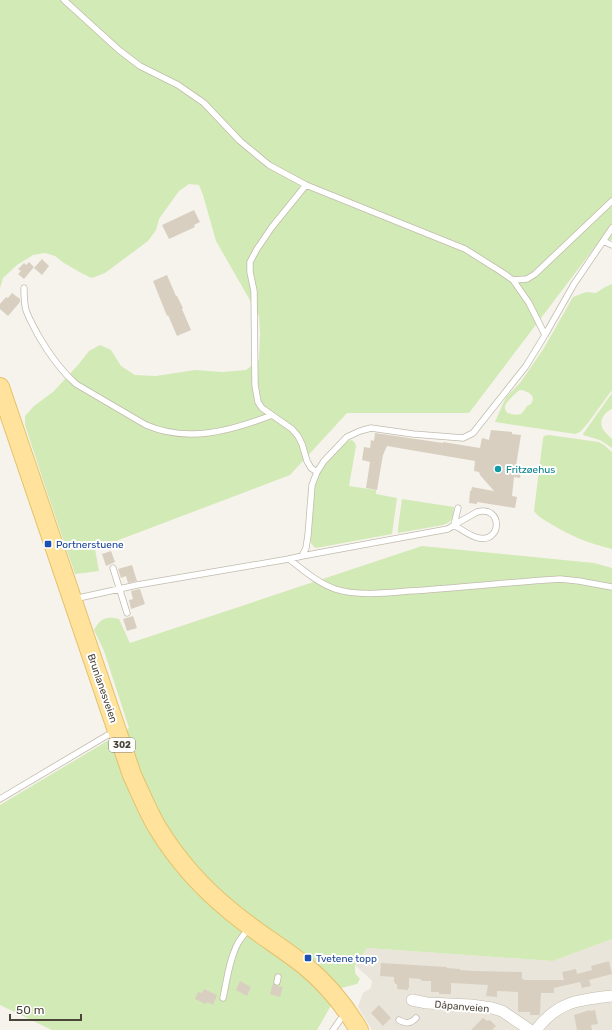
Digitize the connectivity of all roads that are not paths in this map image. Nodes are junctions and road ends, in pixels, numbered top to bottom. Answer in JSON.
{"nodes":[{"id":1,"x":64,"y":0,"type":"edge"},
{"id":2,"x":306,"y":185,"type":"junction"},
{"id":3,"x":612,"y":201,"type":"edge"},
{"id":4,"x":612,"y":228,"type":"edge"},
{"id":5,"x":603,"y":241,"type":"junction"},
{"id":6,"x":612,"y":245,"type":"edge"},
{"id":7,"x":513,"y":280,"type":"junction"},
{"id":8,"x":24,"y":288,"type":"dead end"},
{"id":9,"x":545,"y":335,"type":"junction"},
{"id":10,"x":0,"y":387,"type":"edge"},
{"id":11,"x":272,"y":415,"type":"junction"},
{"id":12,"x":317,"y":472,"type":"junction"},
{"id":13,"x":458,"y":508,"type":"dead end"},
{"id":14,"x":454,"y":525,"type":"junction"},
{"id":15,"x":302,"y":556,"type":"junction"},
{"id":16,"x":289,"y":559,"type":"junction"},
{"id":17,"x":112,"y":568,"type":"dead end"},
{"id":18,"x":612,"y":587,"type":"edge"},
{"id":19,"x":120,"y":590,"type":"junction"},
{"id":20,"x":72,"y":599,"type":"junction"},
{"id":21,"x":127,"y":612,"type":"dead end"},
{"id":22,"x":117,"y":732,"type":"junction"},
{"id":23,"x":0,"y":799,"type":"edge"},
{"id":24,"x":251,"y":927,"type":"junction"},
{"id":25,"x":612,"y":996,"type":"edge"},
{"id":26,"x":224,"y":998,"type":"dead end"},
{"id":27,"x":412,"y":1000,"type":"dead end"},
{"id":28,"x":416,"y":1018,"type":"dead end"},
{"id":29,"x":340,"y":1020,"type":"dead end"},
{"id":30,"x":399,"y":1020,"type":"dead end"},
{"id":31,"x":333,"y":1030,"type":"edge"},
{"id":32,"x":359,"y":1030,"type":"edge"},
{"id":33,"x":530,"y":1030,"type":"edge"},
{"id":34,"x":536,"y":1030,"type":"edge"}],
"edges":[{"from":1,"to":2,"type":"lane"},
{"from":2,"to":7,"type":"lane"},
{"from":2,"to":11,"type":"lane"},
{"from":3,"to":7,"type":"lane"},
{"from":4,"to":5,"type":"lane"},
{"from":5,"to":6,"type":"lane"},
{"from":5,"to":9,"type":"lane"},
{"from":7,"to":9,"type":"lane"},
{"from":8,"to":11,"type":"lane"},
{"from":9,"to":12,"type":"lane"},
{"from":10,"to":20,"type":"main road","name":"Brunlanesveien","number":"302"},
{"from":11,"to":12,"type":"lane"},
{"from":12,"to":15,"type":"lane"},
{"from":13,"to":14,"type":"lane"},
{"from":14,"to":14,"type":"lane"},
{"from":14,"to":15,"type":"lane"},
{"from":15,"to":16,"type":"lane"},
{"from":16,"to":18,"type":"lane"},
{"from":16,"to":19,"type":"lane"},
{"from":17,"to":19,"type":"lane"},
{"from":19,"to":20,"type":"lane"},
{"from":19,"to":21,"type":"lane"},
{"from":20,"to":22,"type":"main road","name":"Brunlanesveien","number":"302"},
{"from":22,"to":23,"type":"lane"},
{"from":22,"to":24,"type":"main road","name":"Brunlanesveien","number":"302"},
{"from":24,"to":26,"type":"lane"},
{"from":24,"to":32,"type":"main road","name":"Brunlanesveien","number":"302"},
{"from":25,"to":34,"type":"street"},
{"from":27,"to":33,"type":"street","name":"Dåpanveien"},
{"from":28,"to":30,"type":"lane"},
{"from":29,"to":31,"type":"lane"}]}
